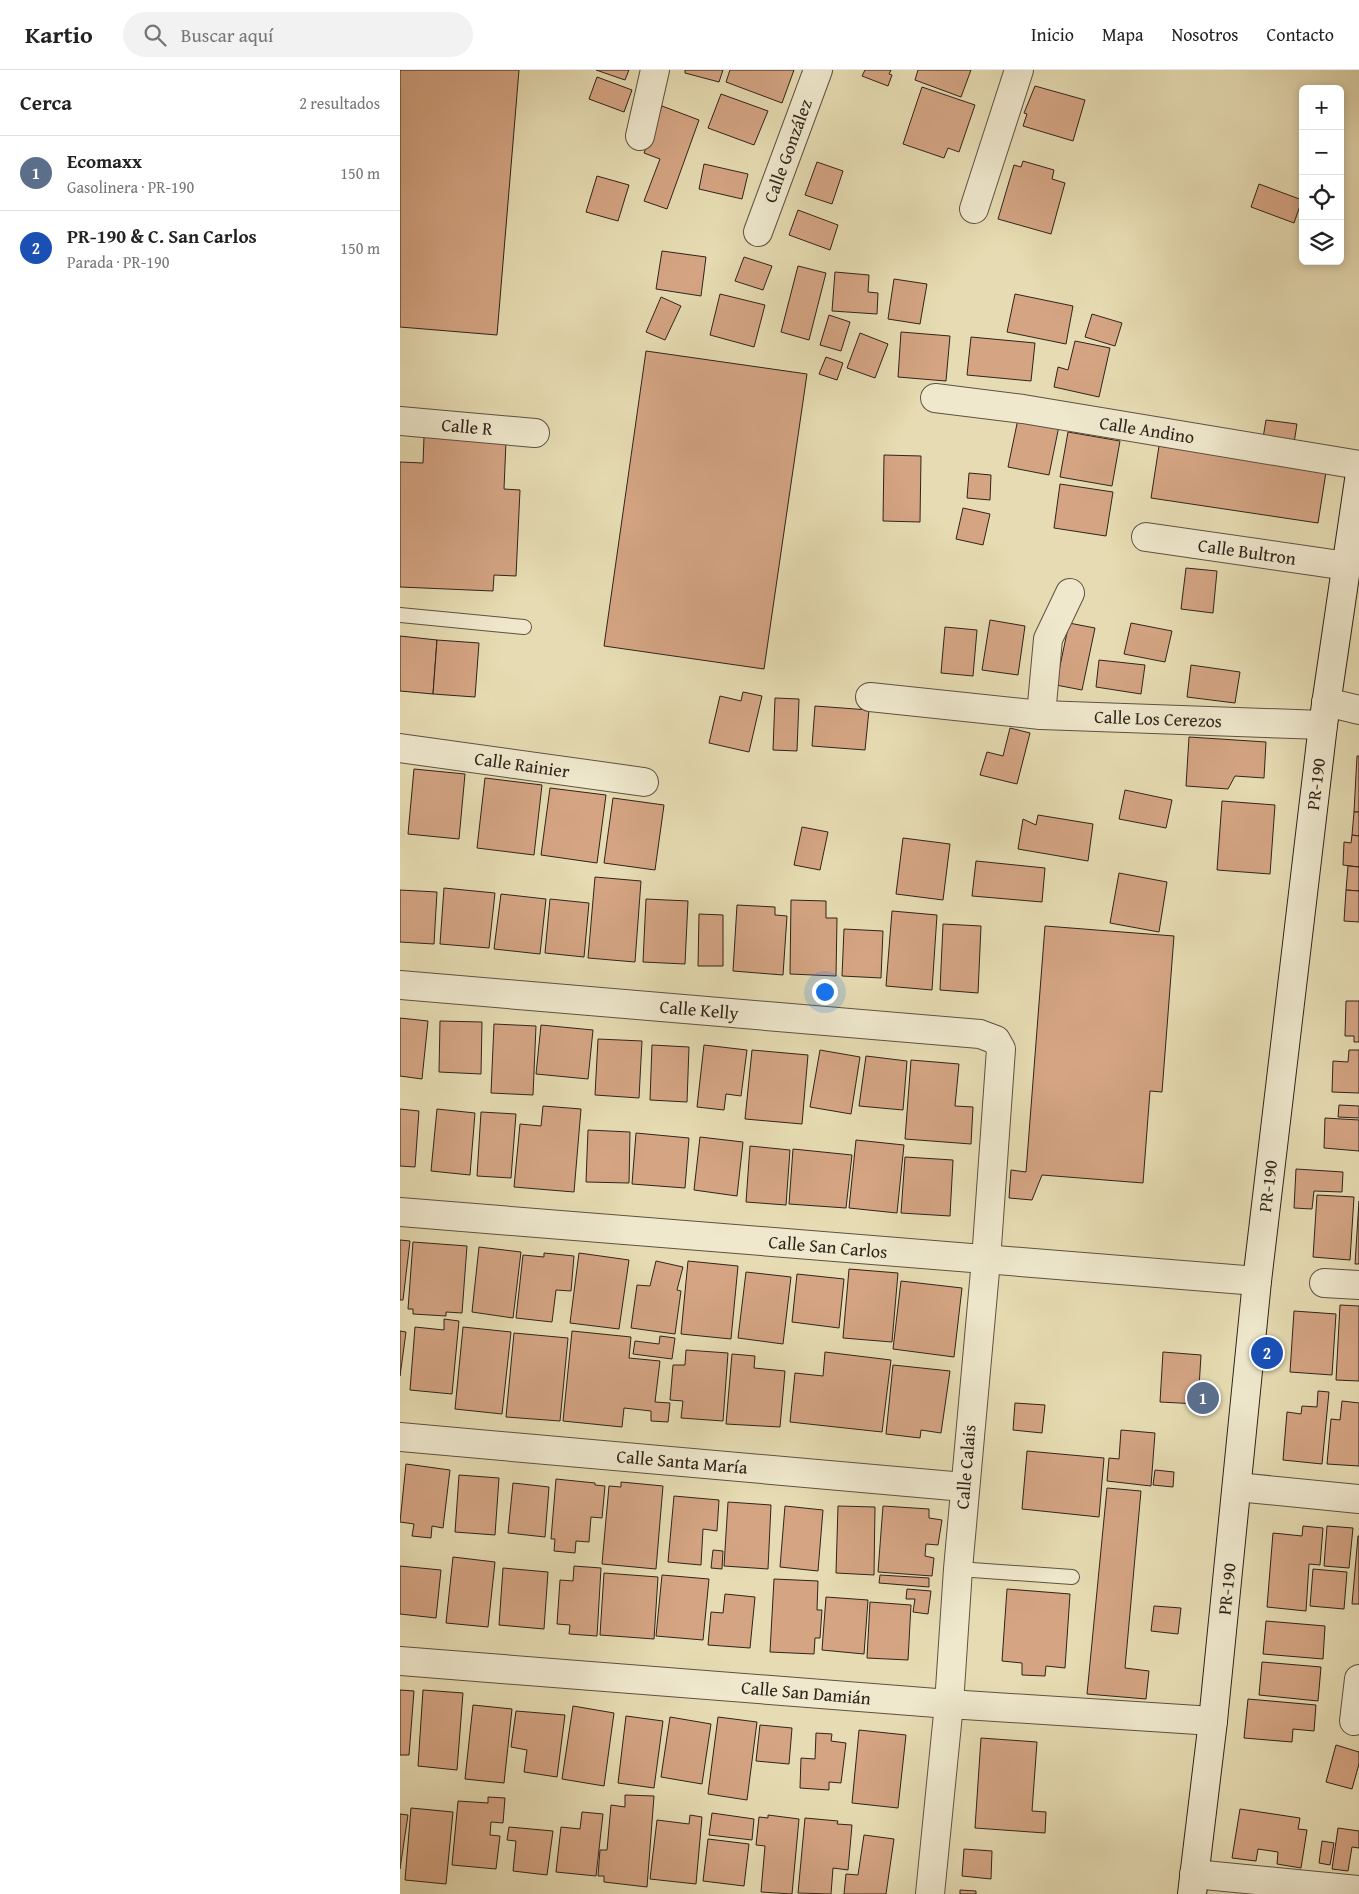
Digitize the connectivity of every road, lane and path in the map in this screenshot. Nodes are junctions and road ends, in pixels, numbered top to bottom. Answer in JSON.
{"nodes":[{"id":1,"x":655,"y":70,"type":"edge"},
{"id":2,"x":818,"y":70,"type":"edge"},
{"id":3,"x":1019,"y":70,"type":"edge"},
{"id":4,"x":640,"y":136,"type":"dead end"},
{"id":5,"x":974,"y":210,"type":"dead end"},
{"id":6,"x":758,"y":232,"type":"dead end"},
{"id":7,"x":935,"y":398,"type":"dead end"},
{"id":8,"x":400,"y":421,"type":"edge"},
{"id":9,"x":535,"y":433,"type":"dead end"},
{"id":10,"x":1359,"y":465,"type":"edge"},
{"id":11,"x":1359,"y":480,"type":"edge"},
{"id":12,"x":1146,"y":537,"type":"dead end"},
{"id":13,"x":1347,"y":566,"type":"junction"},
{"id":14,"x":1070,"y":593,"type":"dead end"},
{"id":15,"x":400,"y":615,"type":"edge"},
{"id":16,"x":524,"y":627,"type":"dead end"},
{"id":17,"x":870,"y":697,"type":"dead end"},
{"id":18,"x":1359,"y":710,"type":"edge"},
{"id":19,"x":1324,"y":714,"type":"junction"},
{"id":20,"x":1041,"y":715,"type":"junction"},
{"id":21,"x":400,"y":748,"type":"edge"},
{"id":22,"x":644,"y":782,"type":"dead end"},
{"id":23,"x":400,"y":985,"type":"edge"},
{"id":24,"x":996,"y":1040,"type":"joint"},
{"id":25,"x":400,"y":1212,"type":"edge"},
{"id":26,"x":986,"y":1260,"type":"junction"},
{"id":27,"x":1257,"y":1281,"type":"junction"},
{"id":28,"x":1324,"y":1283,"type":"dead end"},
{"id":29,"x":1359,"y":1285,"type":"edge"},
{"id":30,"x":400,"y":1437,"type":"edge"},
{"id":31,"x":964,"y":1487,"type":"junction"},
{"id":32,"x":1238,"y":1488,"type":"junction"},
{"id":33,"x":1359,"y":1498,"type":"edge"},
{"id":34,"x":958,"y":1569,"type":"junction"},
{"id":35,"x":1072,"y":1577,"type":"dead end"},
{"id":36,"x":400,"y":1660,"type":"edge"},
{"id":37,"x":1359,"y":1679,"type":"edge"},
{"id":38,"x":949,"y":1704,"type":"junction"},
{"id":39,"x":1213,"y":1721,"type":"junction"},
{"id":40,"x":1354,"y":1721,"type":"dead end"},
{"id":41,"x":1193,"y":1884,"type":"edge"},
{"id":42,"x":1359,"y":1890,"type":"edge"},
{"id":43,"x":930,"y":1894,"type":"edge"}],
"edges":[{"from":1,"to":4,"type":"street"},
{"from":2,"to":6,"type":"street","name":"Calle González"},
{"from":3,"to":5,"type":"street"},
{"from":7,"to":10,"type":"street","name":"Calle Andino"},
{"from":8,"to":9,"type":"street","name":"Calle R"},
{"from":11,"to":13,"type":"street","name":"PR-190","number":"PR-190"},
{"from":12,"to":13,"type":"street","name":"Calle Bultron"},
{"from":13,"to":19,"type":"street","name":"PR-190","number":"PR-190"},
{"from":14,"to":20,"type":"street"},
{"from":15,"to":16,"type":"lane"},
{"from":17,"to":20,"type":"street","name":"Calle Los Cerezos"},
{"from":18,"to":19,"type":"street","name":"Calle Los Cerezos"},
{"from":19,"to":20,"type":"street","name":"Calle Los Cerezos"},
{"from":19,"to":27,"type":"street","name":"PR-190","number":"PR-190"},
{"from":21,"to":22,"type":"street","name":"Calle Rainier"},
{"from":23,"to":24,"type":"street","name":"Calle Kelly"},
{"from":24,"to":26,"type":"street","name":"Calle Calais"},
{"from":25,"to":26,"type":"street","name":"Calle San Carlos"},
{"from":26,"to":27,"type":"street","name":"Calle San Carlos"},
{"from":26,"to":31,"type":"street","name":"Calle Calais"},
{"from":27,"to":32,"type":"street","name":"PR-190","number":"PR-190"},
{"from":28,"to":29,"type":"street"},
{"from":30,"to":31,"type":"street","name":"Calle Santa María"},
{"from":31,"to":34,"type":"street","name":"Calle Calais"},
{"from":32,"to":33,"type":"street"},
{"from":32,"to":39,"type":"street","name":"PR-190","number":"PR-190"},
{"from":34,"to":35,"type":"lane"},
{"from":34,"to":38,"type":"street","name":"Calle Calais"},
{"from":36,"to":38,"type":"street","name":"Calle San Damián"},
{"from":37,"to":40,"type":"street"},
{"from":38,"to":39,"type":"street","name":"Calle San Damián"},
{"from":38,"to":43,"type":"street","name":"Calle Calais"},
{"from":39,"to":41,"type":"street","name":"PR-190","number":"PR-190"},
{"from":41,"to":42,"type":"street"}]}
